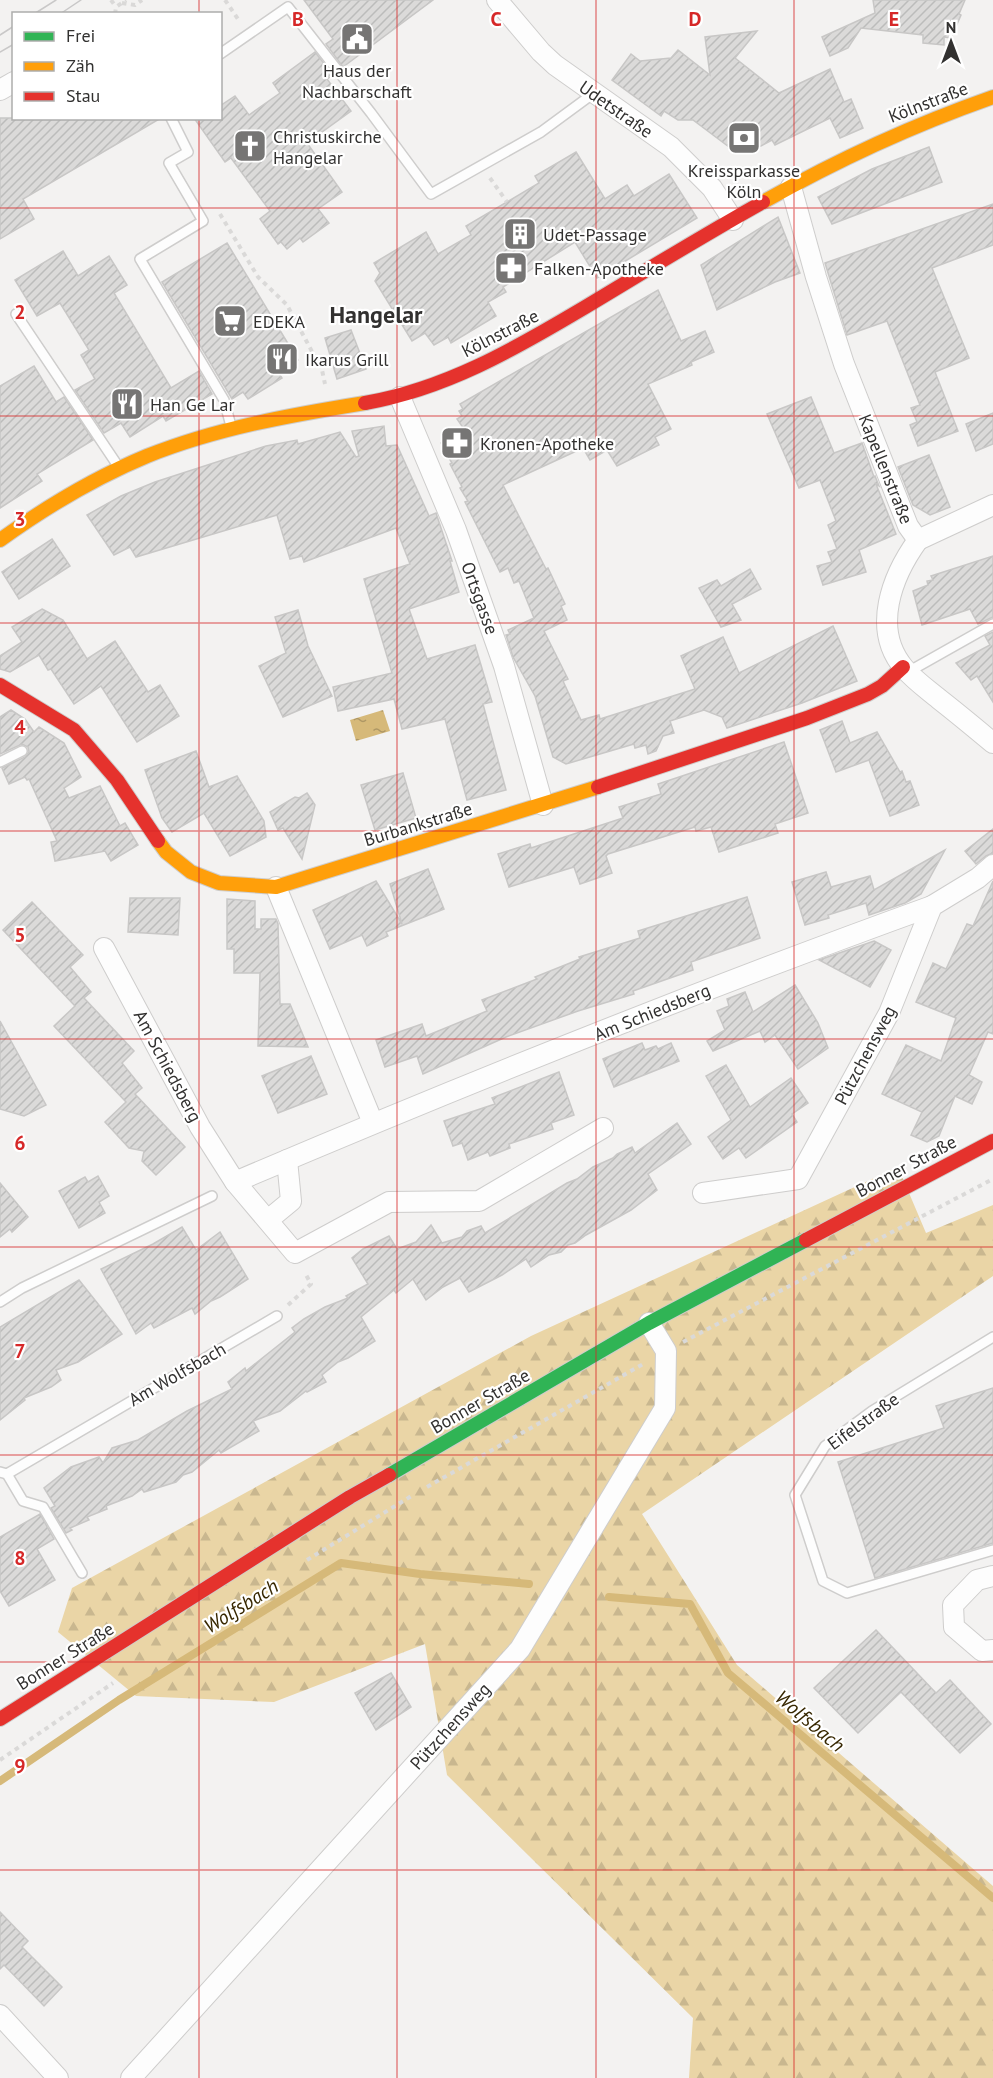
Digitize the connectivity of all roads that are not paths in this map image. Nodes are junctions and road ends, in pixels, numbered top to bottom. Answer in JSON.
{"nodes":[{"id":1,"x":497,"y":0,"type":"edge"},
{"id":2,"x":222,"y":53,"type":"edge"},
{"id":3,"x":594,"y":93,"type":"junction"},
{"id":4,"x":993,"y":97,"type":"edge"},
{"id":5,"x":172,"y":120,"type":"edge"},
{"id":6,"x":791,"y":188,"type":"junction"},
{"id":7,"x":733,"y":219,"type":"junction"},
{"id":8,"x":16,"y":314,"type":"dead end"},
{"id":9,"x":400,"y":397,"type":"junction"},
{"id":10,"x":231,"y":429,"type":"junction"},
{"id":11,"x":119,"y":468,"type":"junction"},
{"id":12,"x":993,"y":506,"type":"edge"},
{"id":13,"x":0,"y":540,"type":"edge"},
{"id":14,"x":918,"y":540,"type":"junction"},
{"id":15,"x":993,"y":624,"type":"edge"},
{"id":16,"x":905,"y":670,"type":"junction"},
{"id":17,"x":0,"y":685,"type":"edge"},
{"id":18,"x":993,"y":743,"type":"edge"},
{"id":19,"x":22,"y":751,"type":"dead end"},
{"id":20,"x":0,"y":762,"type":"edge"},
{"id":21,"x":543,"y":805,"type":"junction"},
{"id":22,"x":993,"y":865,"type":"edge"},
{"id":23,"x":276,"y":886,"type":"junction"},
{"id":24,"x":932,"y":906,"type":"junction"},
{"id":25,"x":104,"y":948,"type":"dead end"},
{"id":26,"x":373,"y":1123,"type":"junction"},
{"id":27,"x":603,"y":1128,"type":"dead end"},
{"id":28,"x":993,"y":1141,"type":"edge"},
{"id":29,"x":286,"y":1160,"type":"junction"},
{"id":30,"x":236,"y":1182,"type":"junction"},
{"id":31,"x":703,"y":1193,"type":"dead end"},
{"id":32,"x":212,"y":1196,"type":"dead end"},
{"id":33,"x":268,"y":1221,"type":"junction"},
{"id":34,"x":0,"y":1302,"type":"edge"},
{"id":35,"x":277,"y":1316,"type":"road end"},
{"id":36,"x":649,"y":1323,"type":"junction"},
{"id":37,"x":993,"y":1336,"type":"edge"},
{"id":38,"x":3,"y":1473,"type":"edge"},
{"id":39,"x":993,"y":1550,"type":"edge"},
{"id":40,"x":82,"y":1573,"type":"dead end"},
{"id":41,"x":993,"y":1576,"type":"edge"},
{"id":42,"x":993,"y":1650,"type":"edge"},
{"id":43,"x":0,"y":1719,"type":"edge"},
{"id":44,"x":0,"y":2014,"type":"edge"},
{"id":45,"x":58,"y":2078,"type":"edge"},
{"id":46,"x":131,"y":2078,"type":"edge"}],
"edges":[{"from":1,"to":3,"type":"street","name":"Udetstraße"},
{"from":2,"to":3,"type":"lane"},
{"from":3,"to":7,"type":"street","name":"Udetstraße"},
{"from":4,"to":6,"type":"street","name":"Kölnstraße"},
{"from":5,"to":10,"type":"lane"},
{"from":6,"to":7,"type":"street","name":"Kölnstraße"},
{"from":6,"to":14,"type":"street","name":"Kapellenstraße"},
{"from":7,"to":9,"type":"street","name":"Kölnstraße"},
{"from":8,"to":11,"type":"lane"},
{"from":9,"to":10,"type":"street","name":"Kölnstraße"},
{"from":9,"to":21,"type":"street","name":"Ortsgasse"},
{"from":10,"to":11,"type":"street","name":"Kölnstraße"},
{"from":11,"to":13,"type":"street","name":"Kölnstraße"},
{"from":12,"to":14,"type":"street"},
{"from":14,"to":16,"type":"street","name":"Kapellenstraße"},
{"from":15,"to":16,"type":"lane"},
{"from":16,"to":18,"type":"street","name":"Kapellenstraße"},
{"from":16,"to":21,"type":"street","name":"Burbankstraße"},
{"from":17,"to":23,"type":"street","name":"Burbankstraße"},
{"from":19,"to":20,"type":"lane"},
{"from":21,"to":23,"type":"street","name":"Burbankstraße"},
{"from":22,"to":24,"type":"street"},
{"from":23,"to":26,"type":"street"},
{"from":24,"to":26,"type":"street","name":"Am Schiedsberg"},
{"from":24,"to":31,"type":"street","name":"Pützchensweg"},
{"from":25,"to":30,"type":"street","name":"Am Schiedsberg"},
{"from":26,"to":29,"type":"street","name":"Am Schiedsberg"},
{"from":27,"to":33,"type":"street","name":"Am Schiedsberg"},
{"from":28,"to":36,"type":"street","name":"Bonner Straße"},
{"from":29,"to":30,"type":"street","name":"Am Schiedsberg"},
{"from":29,"to":33,"type":"street"},
{"from":30,"to":33,"type":"street","name":"Am Schiedsberg"},
{"from":32,"to":34,"type":"lane"},
{"from":35,"to":38,"type":"lane","name":"Am Wolfsbach"},
{"from":36,"to":43,"type":"street","name":"Bonner Straße"},
{"from":36,"to":46,"type":"street","name":"Pützchensweg"},
{"from":37,"to":39,"type":"lane","name":"Eifelstraße"},
{"from":38,"to":40,"type":"lane","name":"Am Wolfsbach"},
{"from":41,"to":42,"type":"street"},
{"from":44,"to":45,"type":"street"}]}
